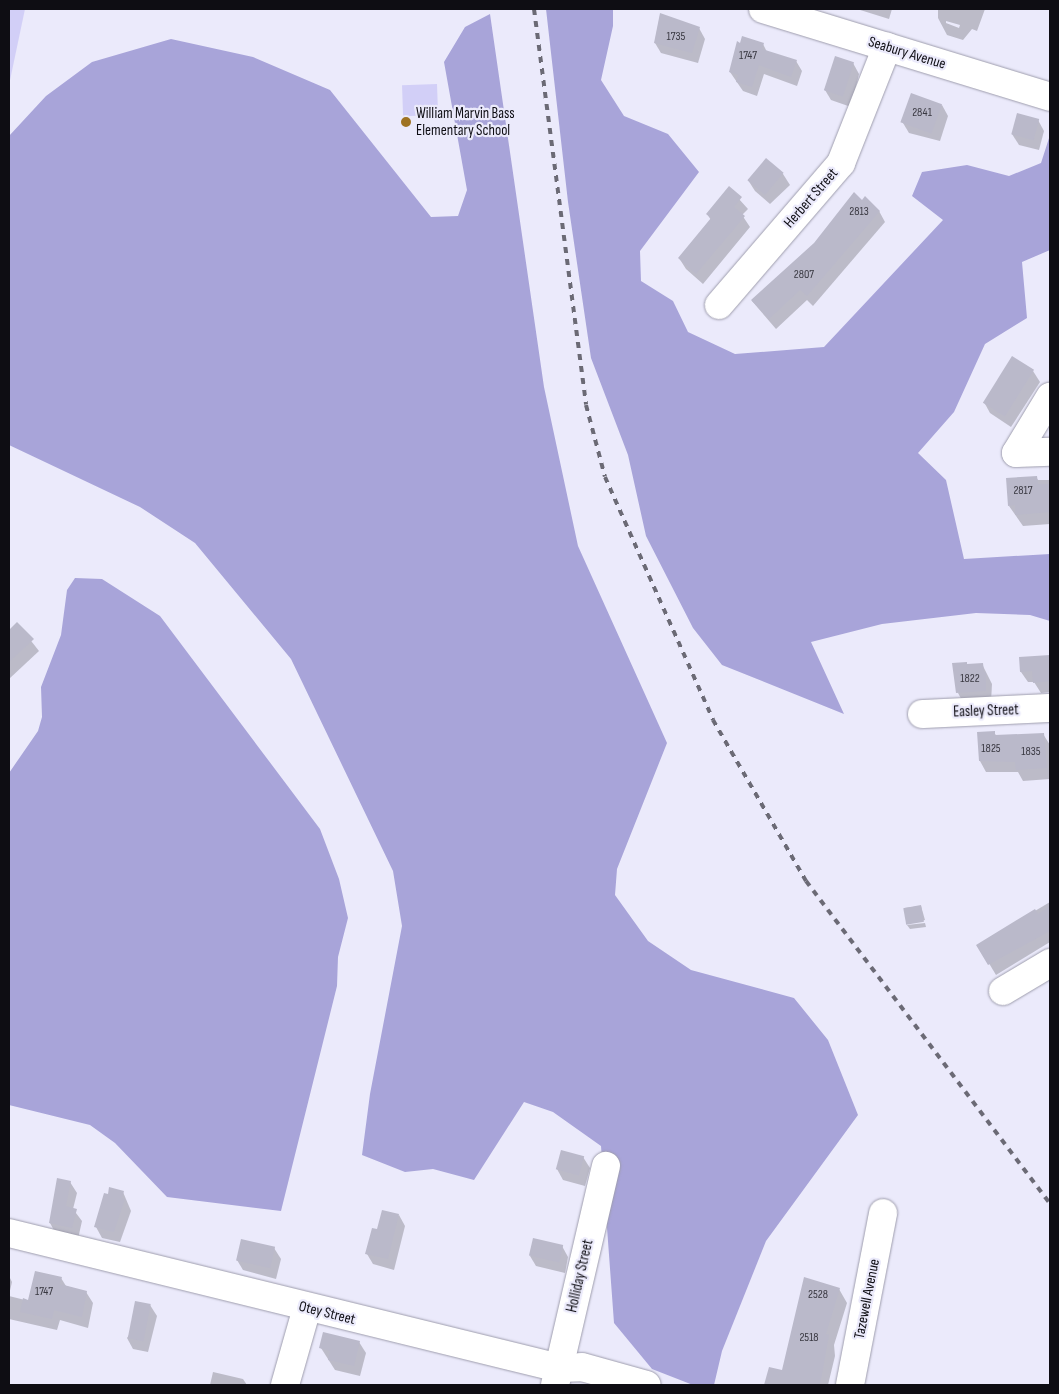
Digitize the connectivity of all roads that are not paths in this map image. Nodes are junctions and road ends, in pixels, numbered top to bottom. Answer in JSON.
{"nodes":[{"id":1,"x":763,"y":9,"type":"edge"},
{"id":2,"x":887,"y":47,"type":"junction"},
{"id":3,"x":1050,"y":97,"type":"edge"},
{"id":4,"x":719,"y":305,"type":"dead end"},
{"id":5,"x":1050,"y":397,"type":"edge"},
{"id":6,"x":1050,"y":452,"type":"edge"},
{"id":7,"x":1050,"y":708,"type":"edge"},
{"id":8,"x":922,"y":714,"type":"dead end"},
{"id":9,"x":1050,"y":963,"type":"edge"},
{"id":10,"x":1003,"y":991,"type":"dead end"},
{"id":11,"x":606,"y":1166,"type":"dead end"},
{"id":12,"x":883,"y":1213,"type":"dead end"},
{"id":13,"x":9,"y":1233,"type":"edge"},
{"id":14,"x":307,"y":1308,"type":"junction"},
{"id":15,"x":557,"y":1377,"type":"edge"},
{"id":16,"x":286,"y":1385,"type":"edge"},
{"id":17,"x":647,"y":1385,"type":"edge"},
{"id":18,"x":850,"y":1385,"type":"edge"}],
"edges":[{"from":1,"to":2,"type":"street","name":"Seabury Avenue"},
{"from":2,"to":3,"type":"street","name":"Seabury Avenue"},
{"from":2,"to":4,"type":"street","name":"Herbert Street"},
{"from":5,"to":6,"type":"street"},
{"from":7,"to":8,"type":"street","name":"Easley Street"},
{"from":9,"to":10,"type":"street"},
{"from":11,"to":15,"type":"street","name":"Holliday Street"},
{"from":12,"to":18,"type":"street","name":"Tazewell Avenue"},
{"from":13,"to":14,"type":"street","name":"Otey Street"},
{"from":14,"to":15,"type":"street","name":"Otey Street"},
{"from":14,"to":16,"type":"street"},
{"from":15,"to":17,"type":"street","name":"Otey Street"}]}
